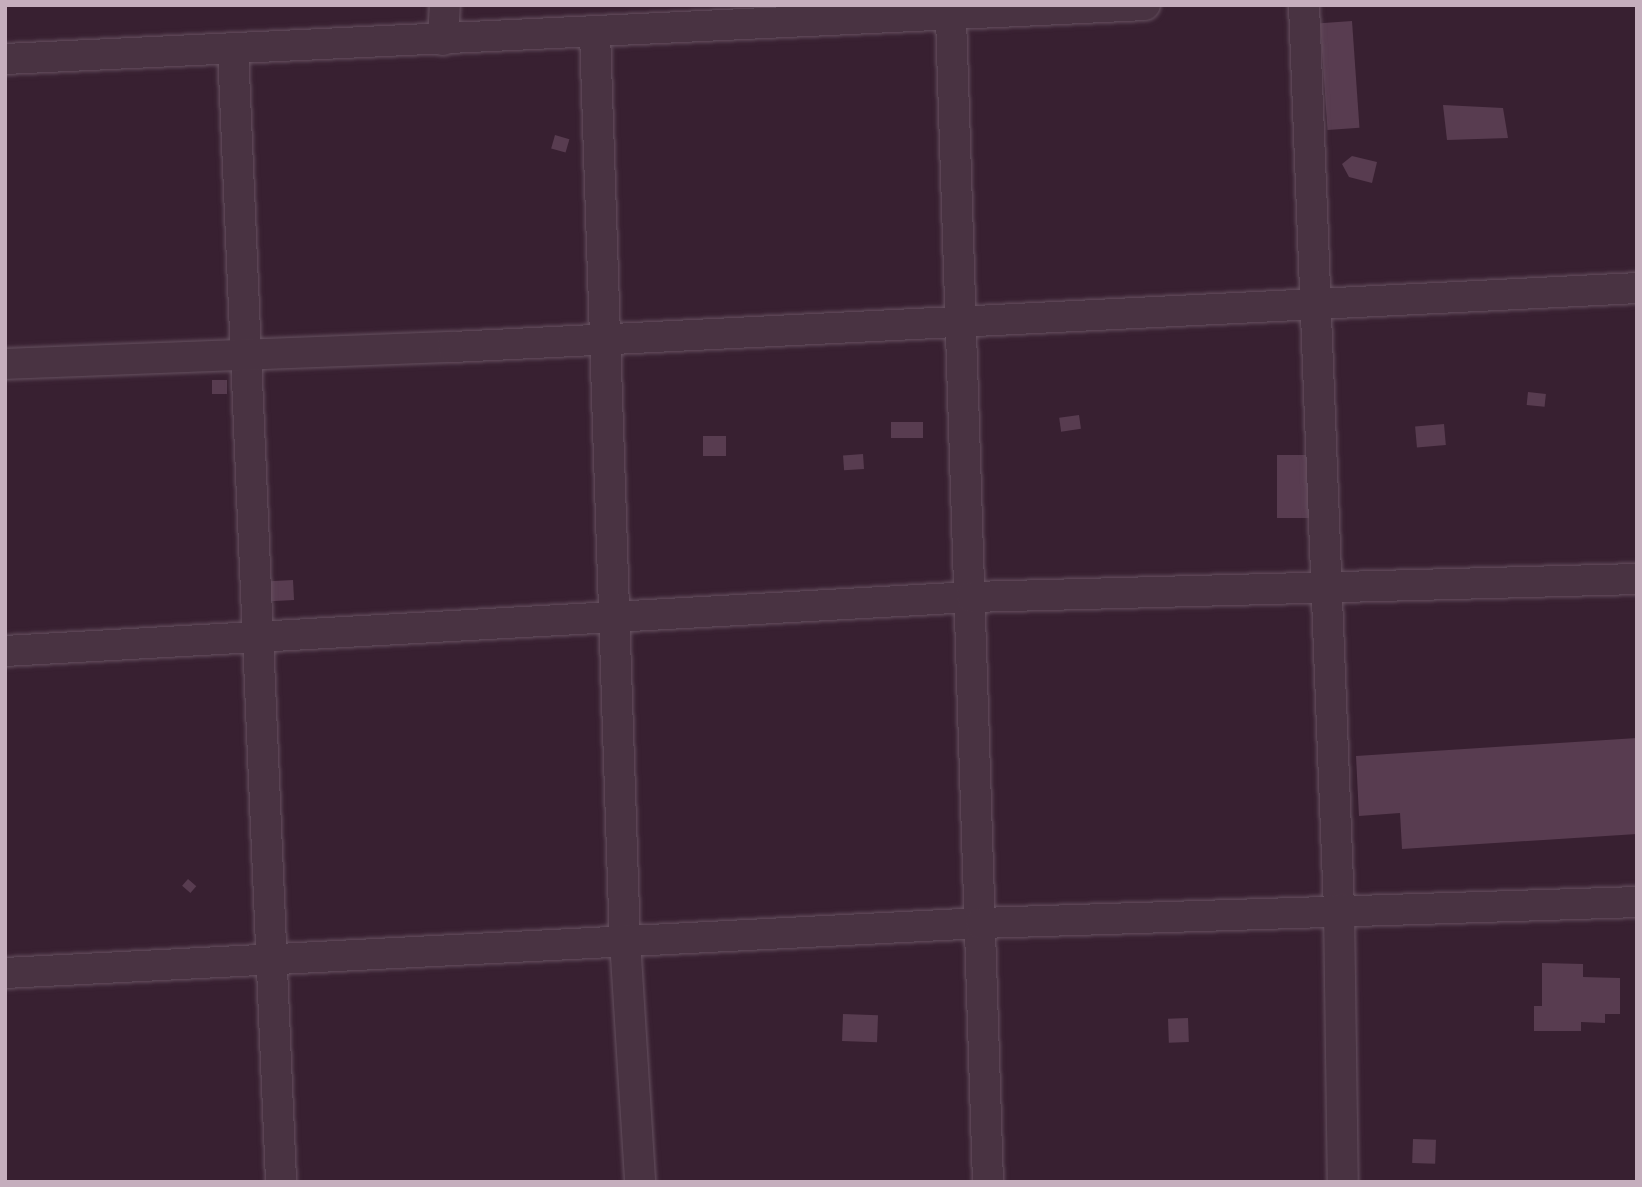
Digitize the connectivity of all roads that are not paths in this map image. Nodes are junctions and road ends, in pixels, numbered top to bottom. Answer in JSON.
{"nodes":[{"id":1,"x":445,"y":5,"type":"edge"},
{"id":2,"x":1145,"y":5,"type":"edge"},
{"id":3,"x":1304,"y":5,"type":"edge"},
{"id":4,"x":1017,"y":9,"type":"edge"},
{"id":5,"x":951,"y":18,"type":"junction"},
{"id":6,"x":595,"y":33,"type":"junction"},
{"id":7,"x":443,"y":40,"type":"junction"},
{"id":8,"x":233,"y":49,"type":"junction"},
{"id":9,"x":5,"y":59,"type":"edge"},
{"id":10,"x":1637,"y":288,"type":"edge"},
{"id":11,"x":1315,"y":302,"type":"junction"},
{"id":12,"x":962,"y":322,"type":"junction"},
{"id":13,"x":605,"y":340,"type":"junction"},
{"id":14,"x":248,"y":355,"type":"junction"},
{"id":15,"x":5,"y":364,"type":"edge"},
{"id":16,"x":1637,"y":579,"type":"edge"},
{"id":17,"x":1326,"y":587,"type":"junction"},
{"id":18,"x":972,"y":597,"type":"junction"},
{"id":19,"x":616,"y":617,"type":"junction"},
{"id":20,"x":259,"y":637,"type":"junction"},
{"id":21,"x":5,"y":651,"type":"edge"},
{"id":22,"x":1637,"y":902,"type":"edge"},
{"id":23,"x":1339,"y":909,"type":"junction"},
{"id":24,"x":981,"y":923,"type":"junction"},
{"id":25,"x":625,"y":942,"type":"junction"},
{"id":26,"x":270,"y":960,"type":"junction"},
{"id":27,"x":5,"y":973,"type":"edge"},
{"id":28,"x":281,"y":1182,"type":"edge"},
{"id":29,"x":640,"y":1182,"type":"edge"},
{"id":30,"x":989,"y":1182,"type":"edge"},
{"id":31,"x":1343,"y":1182,"type":"edge"}],
"edges":[{"from":1,"to":7,"type":"street"},
{"from":2,"to":4,"type":"street"},
{"from":3,"to":11,"type":"street"},
{"from":4,"to":5,"type":"street"},
{"from":5,"to":6,"type":"street"},
{"from":5,"to":12,"type":"street"},
{"from":6,"to":7,"type":"street"},
{"from":6,"to":13,"type":"street"},
{"from":7,"to":8,"type":"street"},
{"from":8,"to":9,"type":"street"},
{"from":8,"to":14,"type":"street"},
{"from":10,"to":11,"type":"street"},
{"from":11,"to":12,"type":"street"},
{"from":11,"to":17,"type":"street"},
{"from":12,"to":13,"type":"street"},
{"from":12,"to":18,"type":"street"},
{"from":13,"to":14,"type":"street"},
{"from":13,"to":19,"type":"street"},
{"from":14,"to":15,"type":"street"},
{"from":14,"to":20,"type":"street"},
{"from":16,"to":17,"type":"street"},
{"from":17,"to":18,"type":"street"},
{"from":17,"to":23,"type":"street"},
{"from":18,"to":19,"type":"street"},
{"from":18,"to":24,"type":"street"},
{"from":19,"to":20,"type":"street"},
{"from":19,"to":25,"type":"street"},
{"from":20,"to":21,"type":"street"},
{"from":20,"to":26,"type":"street"},
{"from":22,"to":23,"type":"street"},
{"from":23,"to":24,"type":"street"},
{"from":23,"to":31,"type":"street"},
{"from":24,"to":25,"type":"street"},
{"from":24,"to":30,"type":"street"},
{"from":25,"to":26,"type":"street"},
{"from":25,"to":29,"type":"street"},
{"from":26,"to":27,"type":"street"},
{"from":26,"to":28,"type":"street"}]}
